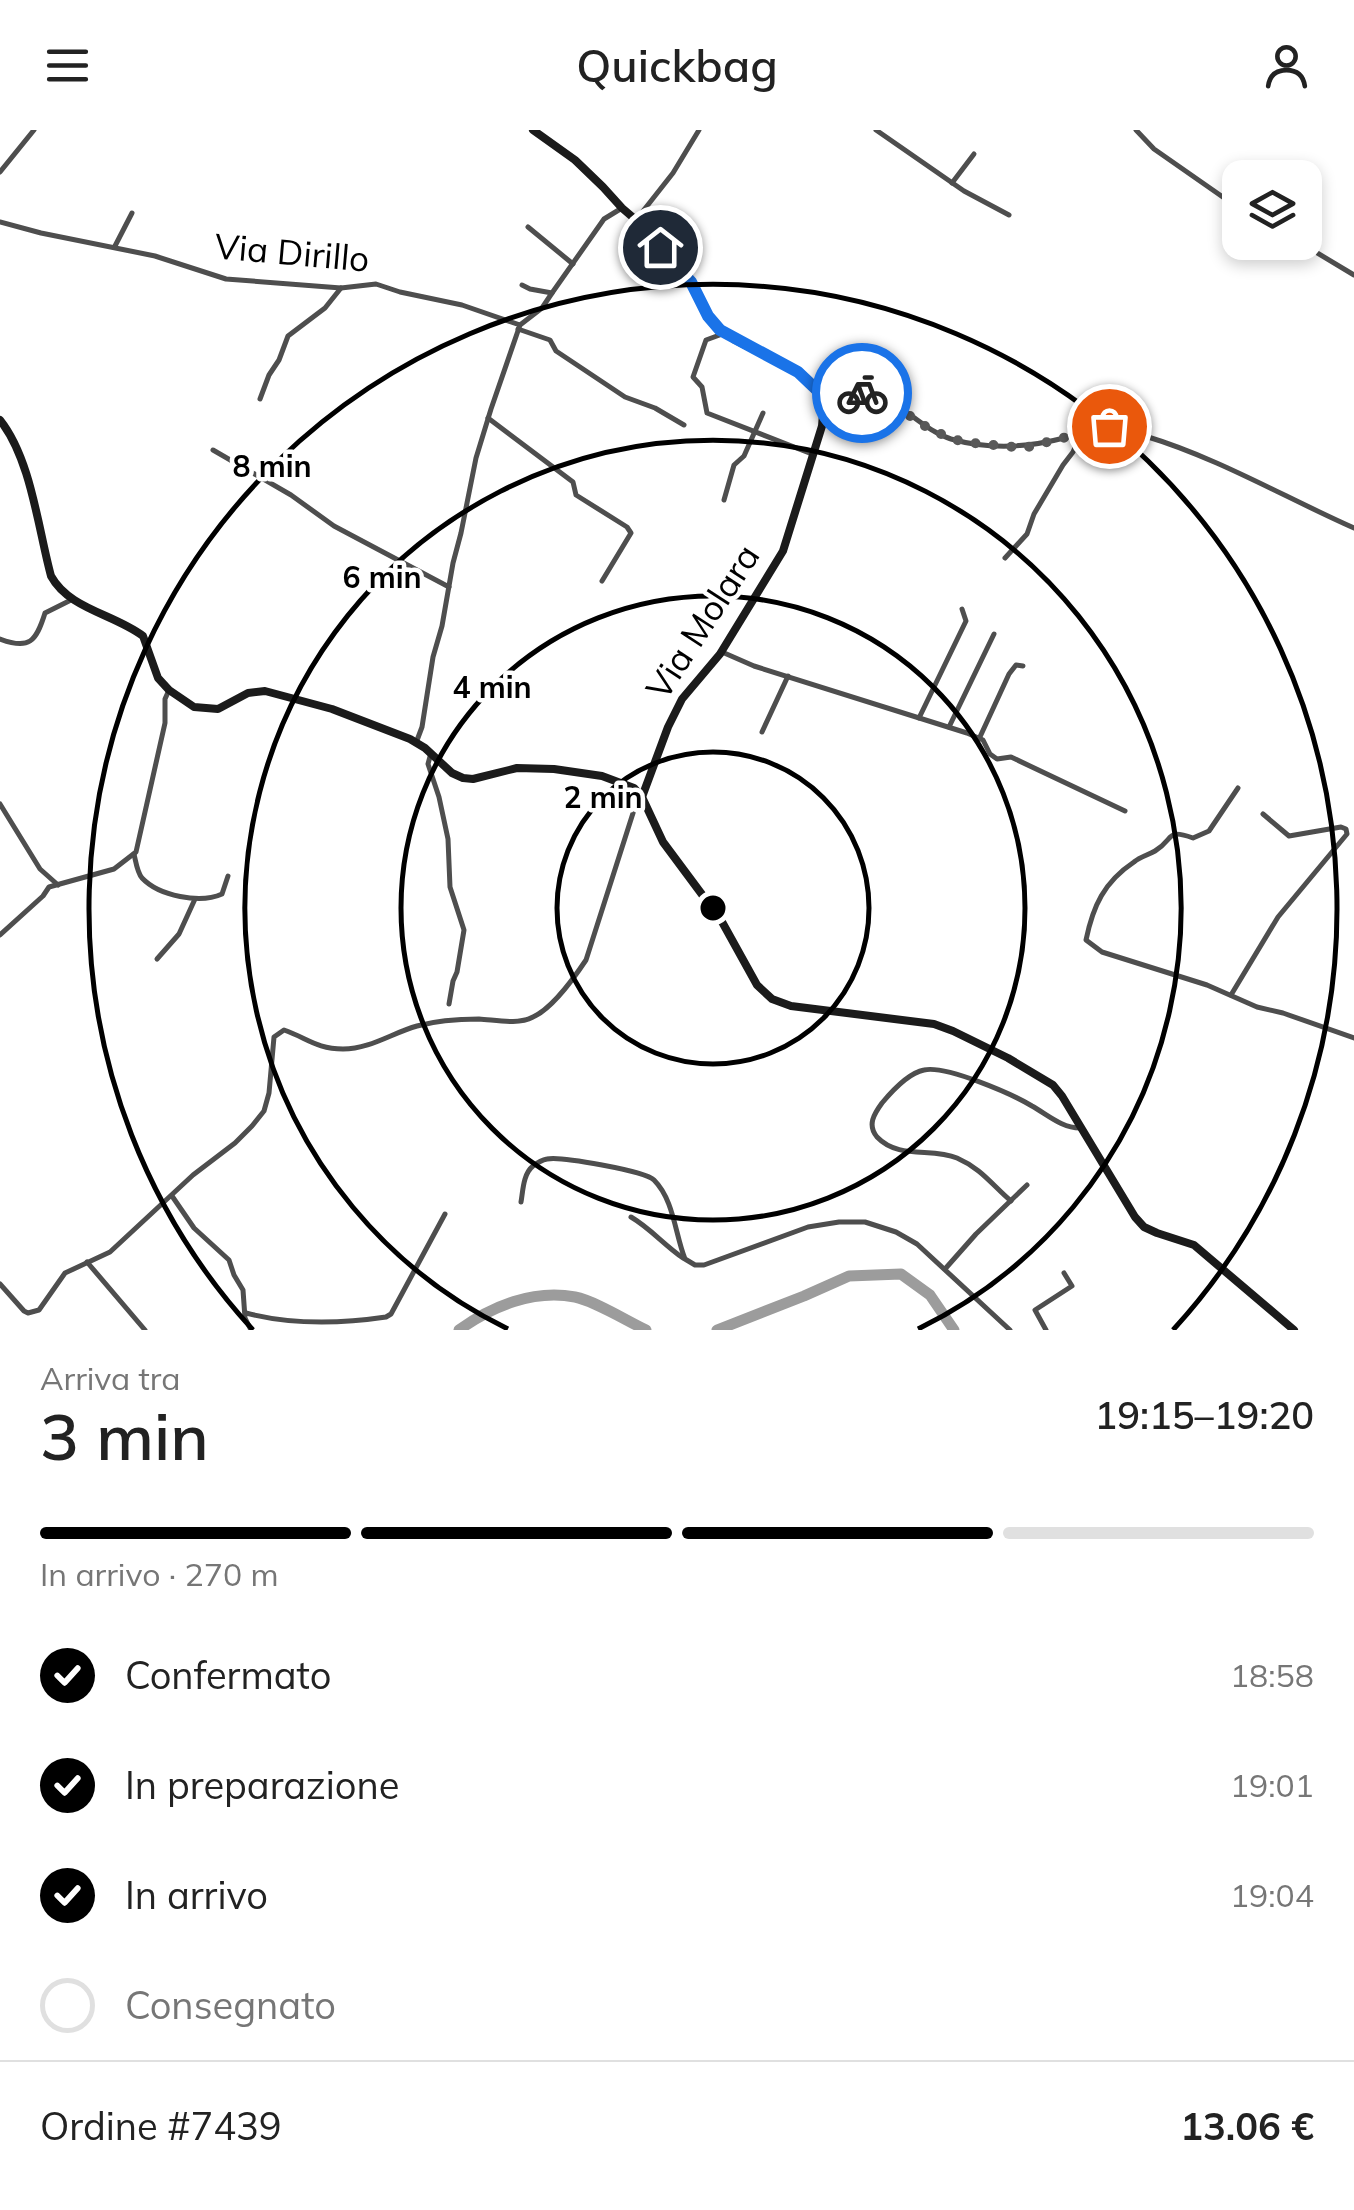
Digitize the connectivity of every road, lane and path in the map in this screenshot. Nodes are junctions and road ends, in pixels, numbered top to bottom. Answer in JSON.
{"nodes":[{"id":1,"x":34,"y":130,"type":"edge"},
{"id":2,"x":534,"y":130,"type":"edge"},
{"id":3,"x":699,"y":130,"type":"edge"},
{"id":4,"x":876,"y":130,"type":"edge"},
{"id":5,"x":1136,"y":130,"type":"edge"},
{"id":6,"x":974,"y":154,"type":"dead end"},
{"id":7,"x":0,"y":172,"type":"edge"},
{"id":8,"x":952,"y":183,"type":"junction"},
{"id":9,"x":1222,"y":196,"type":"edge"},
{"id":10,"x":622,"y":208,"type":"junction"},
{"id":11,"x":132,"y":214,"type":"dead end"},
{"id":12,"x":1010,"y":215,"type":"dead end"},
{"id":13,"x":636,"y":220,"type":"junction"},
{"id":14,"x":0,"y":222,"type":"edge"},
{"id":15,"x":528,"y":227,"type":"dead end"},
{"id":16,"x":115,"y":246,"type":"junction"},
{"id":17,"x":1322,"y":255,"type":"edge"},
{"id":18,"x":572,"y":264,"type":"junction"},
{"id":19,"x":1354,"y":274,"type":"edge"},
{"id":20,"x":522,"y":285,"type":"dead end"},
{"id":21,"x":341,"y":288,"type":"junction"},
{"id":22,"x":552,"y":293,"type":"junction"},
{"id":23,"x":519,"y":327,"type":"junction"},
{"id":24,"x":725,"y":332,"type":"junction"},
{"id":25,"x":818,"y":391,"type":"junction"},
{"id":26,"x":865,"y":394,"type":"junction"},
{"id":27,"x":260,"y":399,"type":"dead end"},
{"id":28,"x":763,"y":414,"type":"dead end"},
{"id":29,"x":823,"y":415,"type":"junction"},
{"id":30,"x":488,"y":418,"type":"junction"},
{"id":31,"x":0,"y":420,"type":"edge"},
{"id":32,"x":684,"y":426,"type":"dead end"},
{"id":33,"x":755,"y":432,"type":"junction"},
{"id":34,"x":1076,"y":434,"type":"junction"},
{"id":35,"x":213,"y":450,"type":"dead end"},
{"id":36,"x":812,"y":454,"type":"junction"},
{"id":37,"x":724,"y":500,"type":"dead end"},
{"id":38,"x":1354,"y":528,"type":"edge"},
{"id":39,"x":1005,"y":558,"type":"dead end"},
{"id":40,"x":602,"y":581,"type":"dead end"},
{"id":41,"x":449,"y":587,"type":"junction"},
{"id":42,"x":73,"y":599,"type":"junction"},
{"id":43,"x":962,"y":609,"type":"dead end"},
{"id":44,"x":994,"y":634,"type":"dead end"},
{"id":45,"x":0,"y":639,"type":"edge"},
{"id":46,"x":722,"y":652,"type":"junction"},
{"id":47,"x":1023,"y":666,"type":"dead end"},
{"id":48,"x":788,"y":676,"type":"junction"},
{"id":49,"x":169,"y":690,"type":"junction"},
{"id":50,"x":919,"y":718,"type":"junction"},
{"id":51,"x":949,"y":727,"type":"junction"},
{"id":52,"x":762,"y":732,"type":"dead end"},
{"id":53,"x":979,"y":738,"type":"junction"},
{"id":54,"x":416,"y":743,"type":"junction"},
{"id":55,"x":431,"y":753,"type":"junction"},
{"id":56,"x":1238,"y":788,"type":"dead end"},
{"id":57,"x":642,"y":797,"type":"junction"},
{"id":58,"x":0,"y":804,"type":"edge"},
{"id":59,"x":1125,"y":811,"type":"dead end"},
{"id":60,"x":1262,"y":814,"type":"dead end"},
{"id":61,"x":134,"y":854,"type":"junction"},
{"id":62,"x":228,"y":876,"type":"dead end"},
{"id":63,"x":58,"y":885,"type":"junction"},
{"id":64,"x":196,"y":900,"type":"junction"},
{"id":65,"x":0,"y":935,"type":"edge"},
{"id":66,"x":157,"y":959,"type":"dead end"},
{"id":67,"x":1231,"y":995,"type":"junction"},
{"id":68,"x":449,"y":1004,"type":"dead end"},
{"id":69,"x":1354,"y":1038,"type":"edge"},
{"id":70,"x":1082,"y":1128,"type":"junction"},
{"id":71,"x":1027,"y":1184,"type":"dead end"},
{"id":72,"x":172,"y":1196,"type":"junction"},
{"id":73,"x":1011,"y":1201,"type":"junction"},
{"id":74,"x":521,"y":1202,"type":"dead end"},
{"id":75,"x":444,"y":1214,"type":"dead end"},
{"id":76,"x":631,"y":1217,"type":"dead end"},
{"id":77,"x":685,"y":1260,"type":"junction"},
{"id":78,"x":88,"y":1262,"type":"junction"},
{"id":79,"x":945,"y":1269,"type":"junction"},
{"id":80,"x":1064,"y":1273,"type":"dead end"},
{"id":81,"x":0,"y":1284,"type":"edge"},
{"id":82,"x":246,"y":1313,"type":"junction"},
{"id":83,"x":145,"y":1330,"type":"edge"},
{"id":84,"x":251,"y":1330,"type":"edge"},
{"id":85,"x":1010,"y":1330,"type":"edge"},
{"id":86,"x":1046,"y":1330,"type":"edge"},
{"id":87,"x":1294,"y":1330,"type":"edge"}],
"edges":[{"from":1,"to":7,"type":"street"},
{"from":2,"to":10,"type":"street"},
{"from":3,"to":13,"type":"street"},
{"from":4,"to":8,"type":"street"},
{"from":5,"to":9,"type":"street"},
{"from":6,"to":8,"type":"street"},
{"from":8,"to":12,"type":"street"},
{"from":10,"to":13,"type":"street"},
{"from":10,"to":18,"type":"street"},
{"from":11,"to":16,"type":"street"},
{"from":13,"to":24,"type":"street"},
{"from":14,"to":16,"type":"street","name":"Via Dirillo"},
{"from":15,"to":18,"type":"street"},
{"from":16,"to":21,"type":"street","name":"Via Dirillo"},
{"from":17,"to":19,"type":"street"},
{"from":18,"to":22,"type":"street"},
{"from":20,"to":22,"type":"street"},
{"from":21,"to":23,"type":"street","name":"Via Dirillo"},
{"from":21,"to":27,"type":"street"},
{"from":22,"to":23,"type":"street"},
{"from":23,"to":30,"type":"street"},
{"from":23,"to":32,"type":"street","name":"Via Dirillo"},
{"from":24,"to":25,"type":"street"},
{"from":24,"to":33,"type":"street"},
{"from":25,"to":26,"type":"street"},
{"from":25,"to":29,"type":"street","name":"Via Molara"},
{"from":26,"to":29,"type":"street"},
{"from":26,"to":34,"type":"street"},
{"from":28,"to":33,"type":"street"},
{"from":29,"to":36,"type":"street","name":"Via Molara"},
{"from":30,"to":40,"type":"street"},
{"from":30,"to":41,"type":"street"},
{"from":31,"to":42,"type":"street"},
{"from":33,"to":36,"type":"street"},
{"from":33,"to":37,"type":"street"},
{"from":34,"to":38,"type":"street"},
{"from":34,"to":39,"type":"street"},
{"from":35,"to":41,"type":"street"},
{"from":36,"to":46,"type":"street","name":"Via Molara"},
{"from":41,"to":54,"type":"street"},
{"from":42,"to":45,"type":"street"},
{"from":42,"to":49,"type":"street"},
{"from":43,"to":50,"type":"street"},
{"from":44,"to":51,"type":"street"},
{"from":46,"to":48,"type":"street"},
{"from":46,"to":57,"type":"street","name":"Via Molara"},
{"from":47,"to":53,"type":"street"},
{"from":48,"to":50,"type":"street"},
{"from":48,"to":52,"type":"street"},
{"from":49,"to":54,"type":"street"},
{"from":49,"to":61,"type":"street"},
{"from":50,"to":51,"type":"street"},
{"from":51,"to":53,"type":"street"},
{"from":53,"to":59,"type":"street"},
{"from":54,"to":55,"type":"street"},
{"from":55,"to":57,"type":"street"},
{"from":55,"to":68,"type":"street"},
{"from":56,"to":67,"type":"street"},
{"from":57,"to":70,"type":"street"},
{"from":57,"to":72,"type":"street"},
{"from":58,"to":63,"type":"street"},
{"from":60,"to":67,"type":"street"},
{"from":61,"to":63,"type":"street"},
{"from":61,"to":64,"type":"street"},
{"from":62,"to":64,"type":"street"},
{"from":63,"to":65,"type":"street"},
{"from":64,"to":66,"type":"street"},
{"from":67,"to":69,"type":"street"},
{"from":70,"to":73,"type":"street"},
{"from":70,"to":87,"type":"street"},
{"from":71,"to":73,"type":"street"},
{"from":72,"to":78,"type":"street"},
{"from":72,"to":82,"type":"street"},
{"from":73,"to":79,"type":"street"},
{"from":74,"to":77,"type":"street"},
{"from":75,"to":82,"type":"street"},
{"from":76,"to":77,"type":"street"},
{"from":77,"to":79,"type":"street"},
{"from":78,"to":81,"type":"street"},
{"from":78,"to":83,"type":"street"},
{"from":79,"to":85,"type":"street"},
{"from":80,"to":86,"type":"street"},
{"from":82,"to":84,"type":"street"}]}
